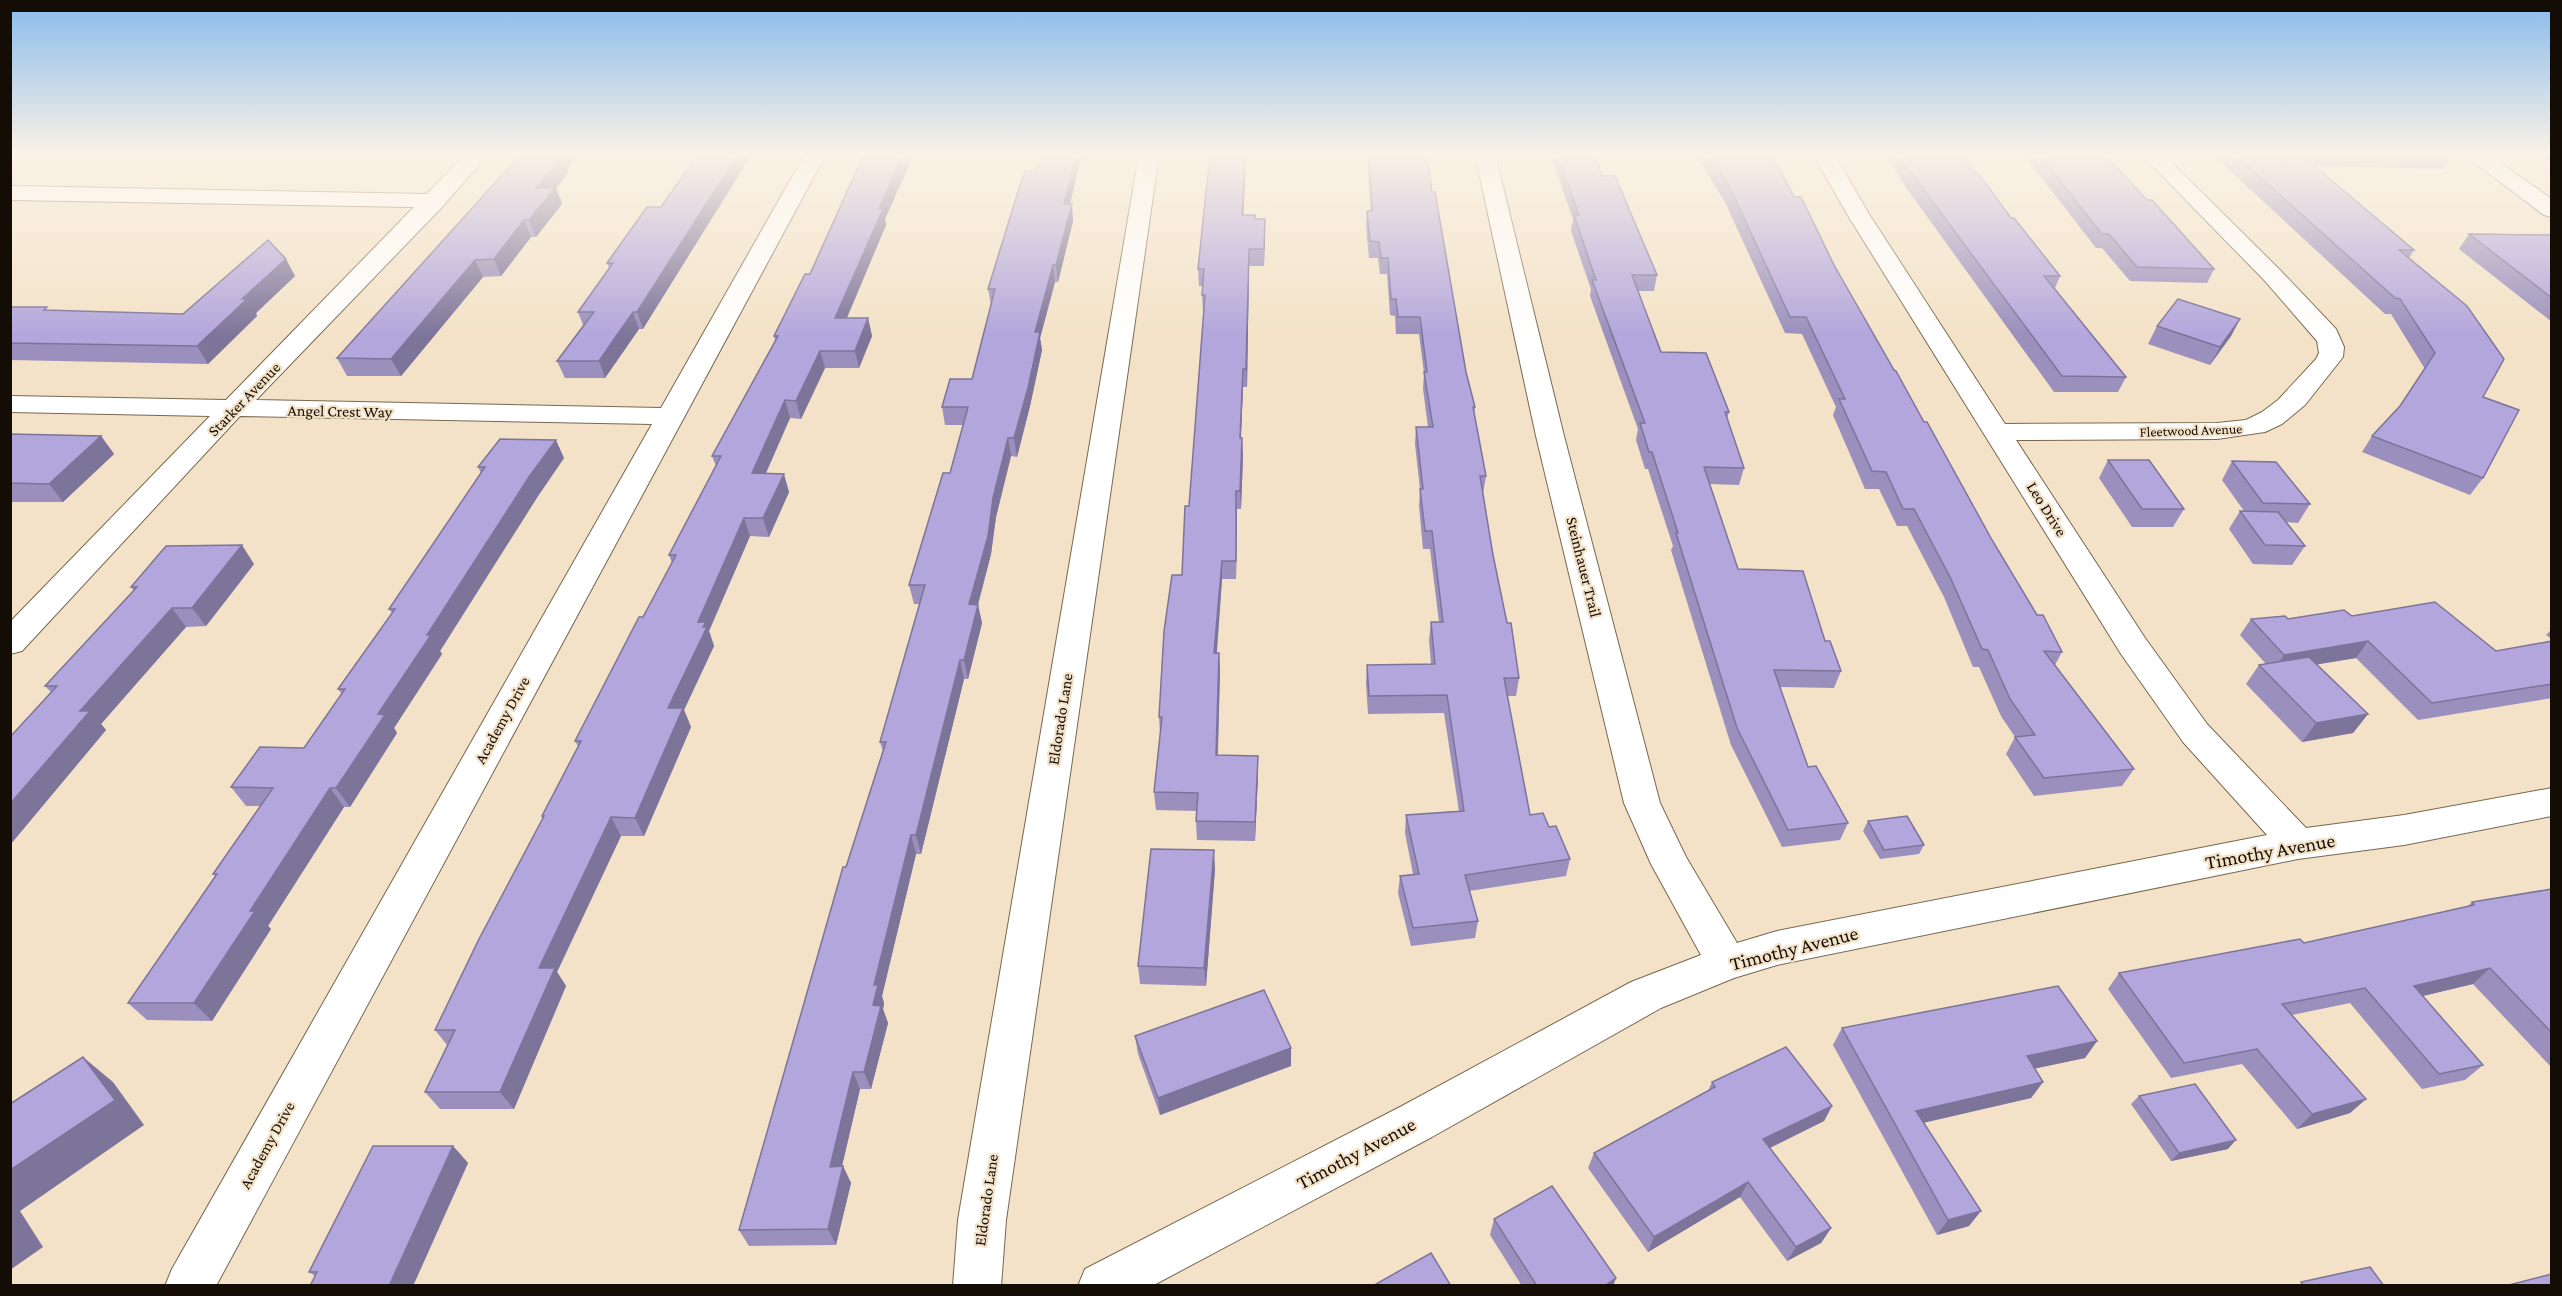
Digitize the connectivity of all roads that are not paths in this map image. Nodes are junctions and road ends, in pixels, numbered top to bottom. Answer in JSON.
{"nodes":[{"id":1,"x":422,"y":214,"type":"edge"},
{"id":2,"x":782,"y":214,"type":"edge"},
{"id":3,"x":1139,"y":214,"type":"edge"},
{"id":4,"x":1499,"y":214,"type":"edge"},
{"id":5,"x":1858,"y":214,"type":"edge"},
{"id":6,"x":2211,"y":214,"type":"edge"},
{"id":7,"x":10,"y":404,"type":"edge"},
{"id":8,"x":236,"y":408,"type":"junction"},
{"id":9,"x":670,"y":416,"type":"junction"},
{"id":10,"x":1998,"y":432,"type":"junction"},
{"id":11,"x":10,"y":643,"type":"edge"},
{"id":12,"x":2552,"y":802,"type":"edge"},
{"id":13,"x":2298,"y":844,"type":"junction"},
{"id":14,"x":1727,"y":963,"type":"junction"},
{"id":15,"x":189,"y":1286,"type":"edge"},
{"id":16,"x":977,"y":1286,"type":"edge"},
{"id":17,"x":1102,"y":1286,"type":"edge"}],
"edges":[{"from":1,"to":8,"type":"street","name":"Starker Avenue"},
{"from":2,"to":9,"type":"street","name":"Academy Drive"},
{"from":3,"to":16,"type":"street","name":"Eldorado Lane"},
{"from":4,"to":14,"type":"street","name":"Steinhauer Trail"},
{"from":5,"to":10,"type":"street","name":"Leo Drive"},
{"from":6,"to":10,"type":"street","name":"Fleetwood Avenue"},
{"from":7,"to":8,"type":"street","name":"Angel Crest Way"},
{"from":8,"to":9,"type":"street","name":"Angel Crest Way"},
{"from":8,"to":11,"type":"street","name":"Starker Avenue"},
{"from":9,"to":15,"type":"street","name":"Academy Drive"},
{"from":10,"to":13,"type":"street","name":"Leo Drive"},
{"from":12,"to":13,"type":"street","name":"Timothy Avenue"},
{"from":13,"to":14,"type":"street","name":"Timothy Avenue"},
{"from":14,"to":17,"type":"street","name":"Timothy Avenue"}]}
